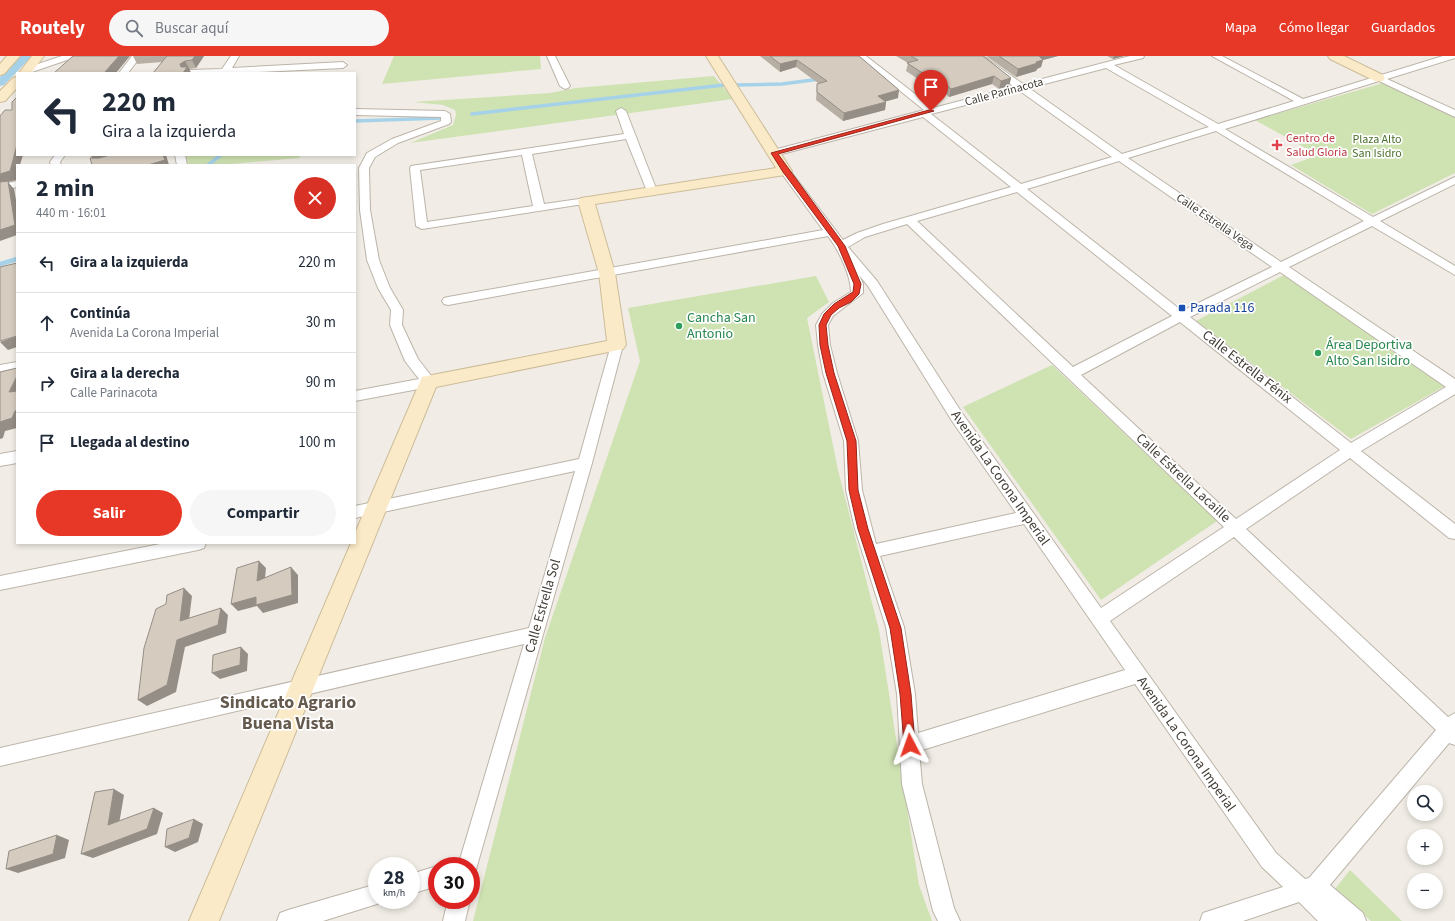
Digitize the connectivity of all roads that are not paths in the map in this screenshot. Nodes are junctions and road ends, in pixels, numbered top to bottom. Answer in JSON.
{"nodes":[{"id":1,"x":14,"y":56,"type":"edge"},
{"id":2,"x":38,"y":56,"type":"edge"},
{"id":3,"x":70,"y":56,"type":"edge"},
{"id":4,"x":137,"y":56,"type":"edge"},
{"id":5,"x":235,"y":56,"type":"edge"},
{"id":6,"x":347,"y":56,"type":"edge"},
{"id":7,"x":551,"y":56,"type":"edge"},
{"id":8,"x":712,"y":56,"type":"edge"},
{"id":9,"x":861,"y":56,"type":"edge"},
{"id":10,"x":977,"y":56,"type":"edge"},
{"id":11,"x":1098,"y":56,"type":"edge"},
{"id":12,"x":1140,"y":56,"type":"edge"},
{"id":13,"x":1216,"y":56,"type":"edge"},
{"id":14,"x":1334,"y":56,"type":"edge"},
{"id":15,"x":1453,"y":56,"type":"edge"},
{"id":16,"x":1109,"y":64,"type":"junction"},
{"id":17,"x":1,"y":69,"type":"edge"},
{"id":18,"x":341,"y":69,"type":"edge"},
{"id":19,"x":26,"y":72,"type":"edge"},
{"id":20,"x":124,"y":72,"type":"edge"},
{"id":21,"x":225,"y":72,"type":"edge"},
{"id":22,"x":1379,"y":78,"type":"junction"},
{"id":23,"x":16,"y":82,"type":"edge"},
{"id":24,"x":565,"y":86,"type":"dead end"},
{"id":25,"x":1021,"y":88,"type":"junction"},
{"id":26,"x":0,"y":98,"type":"edge"},
{"id":27,"x":1302,"y":102,"type":"junction"},
{"id":28,"x":621,"y":111,"type":"dead end"},
{"id":29,"x":356,"y":112,"type":"edge"},
{"id":30,"x":928,"y":112,"type":"junction"},
{"id":31,"x":1455,"y":114,"type":"edge"},
{"id":32,"x":1217,"y":128,"type":"junction"},
{"id":33,"x":630,"y":136,"type":"junction"},
{"id":34,"x":526,"y":152,"type":"junction"},
{"id":35,"x":774,"y":153,"type":"junction"},
{"id":36,"x":1121,"y":158,"type":"junction"},
{"id":37,"x":786,"y":171,"type":"junction"},
{"id":38,"x":1454,"y":182,"type":"edge"},
{"id":39,"x":16,"y":184,"type":"edge"},
{"id":40,"x":0,"y":188,"type":"edge"},
{"id":41,"x":1020,"y":188,"type":"junction"},
{"id":42,"x":652,"y":191,"type":"junction"},
{"id":43,"x":586,"y":201,"type":"junction"},
{"id":44,"x":539,"y":208,"type":"junction"},
{"id":45,"x":909,"y":220,"type":"junction"},
{"id":46,"x":1373,"y":222,"type":"junction"},
{"id":47,"x":831,"y":232,"type":"junction"},
{"id":48,"x":842,"y":246,"type":"junction"},
{"id":49,"x":1280,"y":266,"type":"junction"},
{"id":50,"x":1455,"y":271,"type":"edge"},
{"id":51,"x":607,"y":273,"type":"junction"},
{"id":52,"x":448,"y":301,"type":"dead end"},
{"id":53,"x":1182,"y":316,"type":"junction"},
{"id":54,"x":616,"y":345,"type":"junction"},
{"id":55,"x":16,"y":367,"type":"edge"},
{"id":56,"x":0,"y":370,"type":"edge"},
{"id":57,"x":1072,"y":374,"type":"junction"},
{"id":58,"x":430,"y":382,"type":"junction"},
{"id":59,"x":1455,"y":387,"type":"edge"},
{"id":60,"x":356,"y":396,"type":"edge"},
{"id":61,"x":1350,"y":450,"type":"junction"},
{"id":62,"x":16,"y":457,"type":"edge"},
{"id":63,"x":0,"y":460,"type":"edge"},
{"id":64,"x":586,"y":463,"type":"junction"},
{"id":65,"x":366,"y":509,"type":"edge"},
{"id":66,"x":1027,"y":517,"type":"junction"},
{"id":67,"x":1234,"y":526,"type":"junction"},
{"id":68,"x":1455,"y":533,"type":"edge"},
{"id":69,"x":356,"y":537,"type":"edge"},
{"id":70,"x":193,"y":544,"type":"edge"},
{"id":71,"x":353,"y":544,"type":"edge"},
{"id":72,"x":870,"y":552,"type":"junction"},
{"id":73,"x":0,"y":583,"type":"edge"},
{"id":74,"x":1099,"y":618,"type":"junction"},
{"id":75,"x":535,"y":634,"type":"junction"},
{"id":76,"x":1137,"y":675,"type":"junction"},
{"id":77,"x":302,"y":687,"type":"junction"},
{"id":78,"x":1452,"y":729,"type":"edge"},
{"id":79,"x":910,"y":745,"type":"junction"},
{"id":80,"x":0,"y":757,"type":"edge"},
{"id":81,"x":471,"y":857,"type":"edge"},
{"id":82,"x":1309,"y":888,"type":"junction"},
{"id":83,"x":368,"y":897,"type":"edge"},
{"id":84,"x":457,"y":909,"type":"edge"},
{"id":85,"x":204,"y":921,"type":"edge"},
{"id":86,"x":288,"y":921,"type":"edge"},
{"id":87,"x":454,"y":921,"type":"edge"},
{"id":88,"x":949,"y":921,"type":"edge"},
{"id":89,"x":1211,"y":921,"type":"edge"},
{"id":90,"x":1333,"y":921,"type":"edge"},
{"id":91,"x":1356,"y":921,"type":"edge"}],
"edges":[{"from":1,"to":17,"type":"street"},
{"from":2,"to":19,"type":"street"},
{"from":3,"to":19,"type":"street"},
{"from":4,"to":20,"type":"street"},
{"from":5,"to":21,"type":"street"},
{"from":6,"to":18,"type":"street"},
{"from":7,"to":24,"type":"street"},
{"from":8,"to":35,"type":"street","name":"Avenida La Corona Imperial"},
{"from":9,"to":30,"type":"street","name":"Calle Estrella Fénix"},
{"from":10,"to":25,"type":"street","name":"Calle Estrella Vega"},
{"from":11,"to":16,"type":"street"},
{"from":12,"to":16,"type":"street","name":"Calle Parinacota"},
{"from":13,"to":27,"type":"street"},
{"from":14,"to":22,"type":"street"},
{"from":15,"to":22,"type":"street"},
{"from":16,"to":25,"type":"street","name":"Calle Parinacota"},
{"from":16,"to":32,"type":"street"},
{"from":18,"to":21,"type":"street"},
{"from":22,"to":27,"type":"street"},
{"from":22,"to":31,"type":"street"},
{"from":23,"to":26,"type":"street"},
{"from":25,"to":30,"type":"street","name":"Calle Parinacota"},
{"from":25,"to":36,"type":"street","name":"Calle Estrella Vega"},
{"from":27,"to":32,"type":"street"},
{"from":28,"to":33,"type":"street"},
{"from":29,"to":58,"type":"street"},
{"from":30,"to":35,"type":"street","name":"Calle Parinacota"},
{"from":30,"to":41,"type":"street","name":"Calle Estrella Fénix"},
{"from":32,"to":36,"type":"street"},
{"from":32,"to":46,"type":"street"},
{"from":33,"to":34,"type":"street"},
{"from":33,"to":42,"type":"street"},
{"from":34,"to":44,"type":"street"},
{"from":34,"to":44,"type":"street"},
{"from":35,"to":37,"type":"street","name":"Avenida La Corona Imperial"},
{"from":36,"to":41,"type":"street"},
{"from":36,"to":49,"type":"street","name":"Calle Estrella Vega"},
{"from":37,"to":42,"type":"street"},
{"from":37,"to":47,"type":"street","name":"Avenida La Corona Imperial"},
{"from":38,"to":46,"type":"street"},
{"from":39,"to":40,"type":"street"},
{"from":41,"to":45,"type":"street"},
{"from":41,"to":53,"type":"street","name":"Calle Estrella Fénix"},
{"from":42,"to":43,"type":"street"},
{"from":43,"to":44,"type":"street"},
{"from":43,"to":51,"type":"street"},
{"from":45,"to":48,"type":"street"},
{"from":45,"to":57,"type":"street","name":"Calle Estrella Lacaille"},
{"from":46,"to":49,"type":"street"},
{"from":46,"to":50,"type":"street"},
{"from":47,"to":48,"type":"street","name":"Avenida La Corona Imperial"},
{"from":47,"to":51,"type":"street"},
{"from":48,"to":66,"type":"street","name":"Avenida La Corona Imperial"},
{"from":48,"to":72,"type":"street"},
{"from":49,"to":53,"type":"street"},
{"from":49,"to":59,"type":"street","name":"Calle Estrella Vega"},
{"from":51,"to":52,"type":"street"},
{"from":51,"to":54,"type":"street"},
{"from":53,"to":57,"type":"street"},
{"from":53,"to":61,"type":"street","name":"Calle Estrella Fénix"},
{"from":54,"to":58,"type":"street"},
{"from":54,"to":64,"type":"street","name":"Calle Estrella Sol"},
{"from":55,"to":56,"type":"street"},
{"from":57,"to":67,"type":"street","name":"Calle Estrella Lacaille"},
{"from":58,"to":60,"type":"street"},
{"from":58,"to":65,"type":"street"},
{"from":59,"to":61,"type":"street"},
{"from":61,"to":67,"type":"street"},
{"from":61,"to":68,"type":"street","name":"Calle Estrella Fénix"},
{"from":62,"to":63,"type":"street"},
{"from":64,"to":65,"type":"street"},
{"from":64,"to":75,"type":"street","name":"Calle Estrella Sol"},
{"from":65,"to":69,"type":"street"},
{"from":66,"to":72,"type":"street"},
{"from":66,"to":74,"type":"street","name":"Avenida La Corona Imperial"},
{"from":67,"to":74,"type":"street"},
{"from":67,"to":78,"type":"street","name":"Calle Estrella Lacaille"},
{"from":70,"to":73,"type":"street"},
{"from":71,"to":77,"type":"street"},
{"from":72,"to":79,"type":"street"},
{"from":74,"to":76,"type":"street","name":"Avenida La Corona Imperial"},
{"from":75,"to":77,"type":"street"},
{"from":75,"to":81,"type":"street","name":"Calle Estrella Sol"},
{"from":76,"to":79,"type":"street"},
{"from":76,"to":82,"type":"street","name":"Avenida La Corona Imperial"},
{"from":77,"to":80,"type":"street"},
{"from":77,"to":85,"type":"street"},
{"from":78,"to":82,"type":"street"},
{"from":79,"to":88,"type":"street"},
{"from":82,"to":89,"type":"street"},
{"from":82,"to":90,"type":"street"},
{"from":82,"to":91,"type":"street"},
{"from":83,"to":86,"type":"street"},
{"from":84,"to":87,"type":"street"}]}
